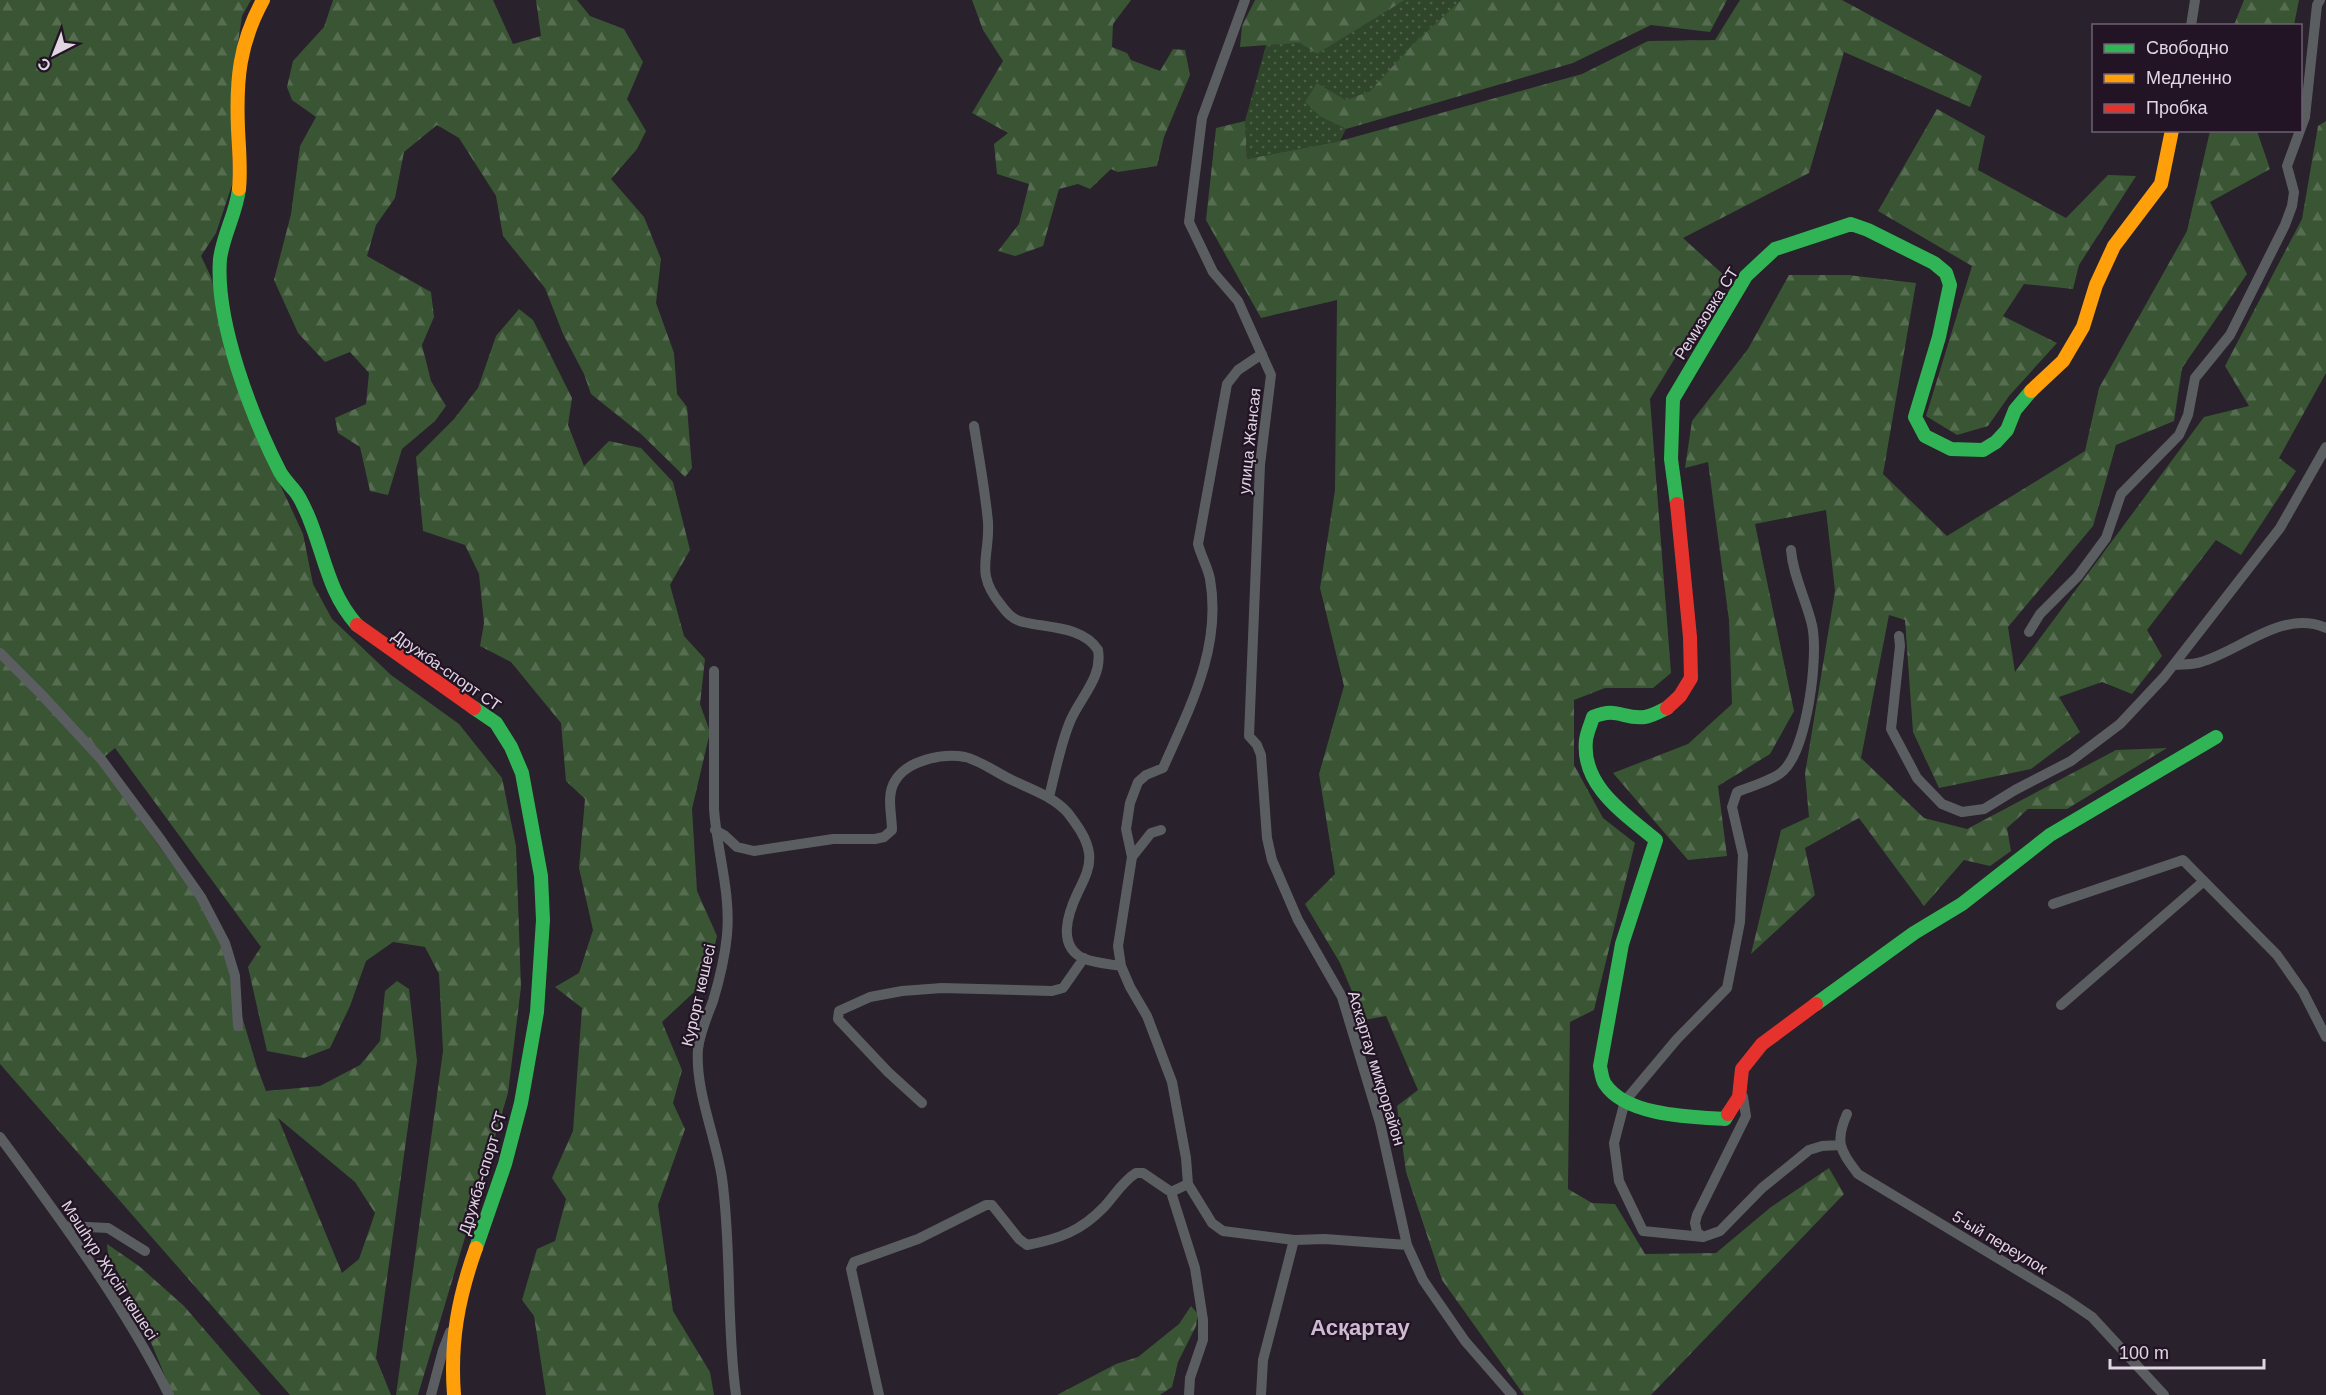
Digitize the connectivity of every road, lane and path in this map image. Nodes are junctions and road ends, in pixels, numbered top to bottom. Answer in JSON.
{"nodes":[{"id":1,"x":263,"y":0,"type":"edge"},
{"id":2,"x":1245,"y":0,"type":"edge"},
{"id":3,"x":2196,"y":0,"type":"edge"},
{"id":4,"x":2320,"y":0,"type":"edge"},
{"id":5,"x":2192,"y":24,"type":"edge"},
{"id":6,"x":2302,"y":125,"type":"edge"},
{"id":7,"x":2172,"y":132,"type":"edge"},
{"id":8,"x":2299,"y":132,"type":"edge"},
{"id":9,"x":1262,"y":354,"type":"junction"},
{"id":10,"x":974,"y":426,"type":"dead end"},
{"id":11,"x":2326,"y":447,"type":"edge"},
{"id":12,"x":1791,"y":550,"type":"dead end"},
{"id":13,"x":2326,"y":628,"type":"edge"},
{"id":14,"x":2029,"y":632,"type":"dead end"},
{"id":15,"x":1899,"y":636,"type":"dead end"},
{"id":16,"x":0,"y":653,"type":"edge"},
{"id":17,"x":2174,"y":665,"type":"junction"},
{"id":18,"x":714,"y":671,"type":"dead end"},
{"id":19,"x":1250,"y":735,"type":"joint"},
{"id":20,"x":2216,"y":737,"type":"dead end"},
{"id":21,"x":1049,"y":797,"type":"junction"},
{"id":22,"x":715,"y":830,"type":"junction"},
{"id":23,"x":1161,"y":830,"type":"dead end"},
{"id":24,"x":1132,"y":857,"type":"junction"},
{"id":25,"x":2204,"y":881,"type":"junction"},
{"id":26,"x":2053,"y":904,"type":"dead end"},
{"id":27,"x":1084,"y":958,"type":"junction"},
{"id":28,"x":1121,"y":966,"type":"junction"},
{"id":29,"x":2061,"y":1005,"type":"dead end"},
{"id":30,"x":238,"y":1026,"type":"dead end"},
{"id":31,"x":2326,"y":1037,"type":"edge"},
{"id":32,"x":1739,"y":1097,"type":"junction"},
{"id":33,"x":1625,"y":1101,"type":"junction"},
{"id":34,"x":922,"y":1103,"type":"dead end"},
{"id":35,"x":1846,"y":1114,"type":"dead end"},
{"id":36,"x":0,"y":1137,"type":"edge"},
{"id":37,"x":1841,"y":1145,"type":"junction"},
{"id":38,"x":1188,"y":1184,"type":"junction"},
{"id":39,"x":1171,"y":1192,"type":"junction"},
{"id":40,"x":66,"y":1226,"type":"junction"},
{"id":41,"x":1703,"y":1237,"type":"junction"},
{"id":42,"x":1294,"y":1240,"type":"junction"},
{"id":43,"x":1407,"y":1245,"type":"junction"},
{"id":44,"x":145,"y":1251,"type":"dead end"},
{"id":45,"x":455,"y":1322,"type":"junction"},
{"id":46,"x":169,"y":1395,"type":"edge"},
{"id":47,"x":431,"y":1395,"type":"edge"},
{"id":48,"x":454,"y":1395,"type":"edge"},
{"id":49,"x":736,"y":1395,"type":"edge"},
{"id":50,"x":879,"y":1395,"type":"edge"},
{"id":51,"x":1189,"y":1395,"type":"edge"},
{"id":52,"x":1261,"y":1395,"type":"edge"},
{"id":53,"x":1512,"y":1395,"type":"edge"},
{"id":54,"x":2164,"y":1395,"type":"edge"}],
"edges":[{"from":1,"to":45,"type":"street","name":"Дружба-спорт СТ"},
{"from":2,"to":9,"type":"street","name":"улица Жансая"},
{"from":3,"to":5,"type":"street"},
{"from":4,"to":6,"type":"street"},
{"from":7,"to":33,"type":"street","name":"Ремизовка СТ"},
{"from":8,"to":14,"type":"street"},
{"from":9,"to":19,"type":"street","name":"улица Жансая"},
{"from":9,"to":24,"type":"street"},
{"from":10,"to":21,"type":"street"},
{"from":11,"to":17,"type":"street"},
{"from":12,"to":33,"type":"street"},
{"from":13,"to":17,"type":"street"},
{"from":15,"to":17,"type":"street"},
{"from":16,"to":30,"type":"street"},
{"from":18,"to":22,"type":"street","name":"Курорт көшесі"},
{"from":19,"to":43,"type":"street","name":"Аскартау микрорайон"},
{"from":20,"to":32,"type":"street"},
{"from":21,"to":22,"type":"street"},
{"from":21,"to":27,"type":"street"},
{"from":22,"to":49,"type":"street","name":"Курорт көшесі"},
{"from":23,"to":24,"type":"street"},
{"from":24,"to":28,"type":"street"},
{"from":25,"to":26,"type":"street"},
{"from":25,"to":29,"type":"street"},
{"from":25,"to":31,"type":"street"},
{"from":27,"to":28,"type":"street"},
{"from":27,"to":34,"type":"street"},
{"from":28,"to":38,"type":"street"},
{"from":32,"to":33,"type":"street"},
{"from":32,"to":41,"type":"street"},
{"from":33,"to":41,"type":"street"},
{"from":35,"to":37,"type":"street"},
{"from":36,"to":40,"type":"street","name":"Мәшhүр Жүсіп көшесі"},
{"from":37,"to":41,"type":"street"},
{"from":37,"to":54,"type":"street","name":"5-ый переулок"},
{"from":38,"to":39,"type":"street"},
{"from":38,"to":42,"type":"street"},
{"from":39,"to":50,"type":"street"},
{"from":39,"to":51,"type":"street"},
{"from":40,"to":44,"type":"street"},
{"from":40,"to":46,"type":"street","name":"Мәшhүр Жүсіп көшесі"},
{"from":42,"to":43,"type":"street"},
{"from":42,"to":52,"type":"street"},
{"from":43,"to":53,"type":"street","name":"Аскартау микрорайон"},
{"from":45,"to":47,"type":"street"},
{"from":45,"to":48,"type":"street","name":"Дружба-спорт СТ"}]}
